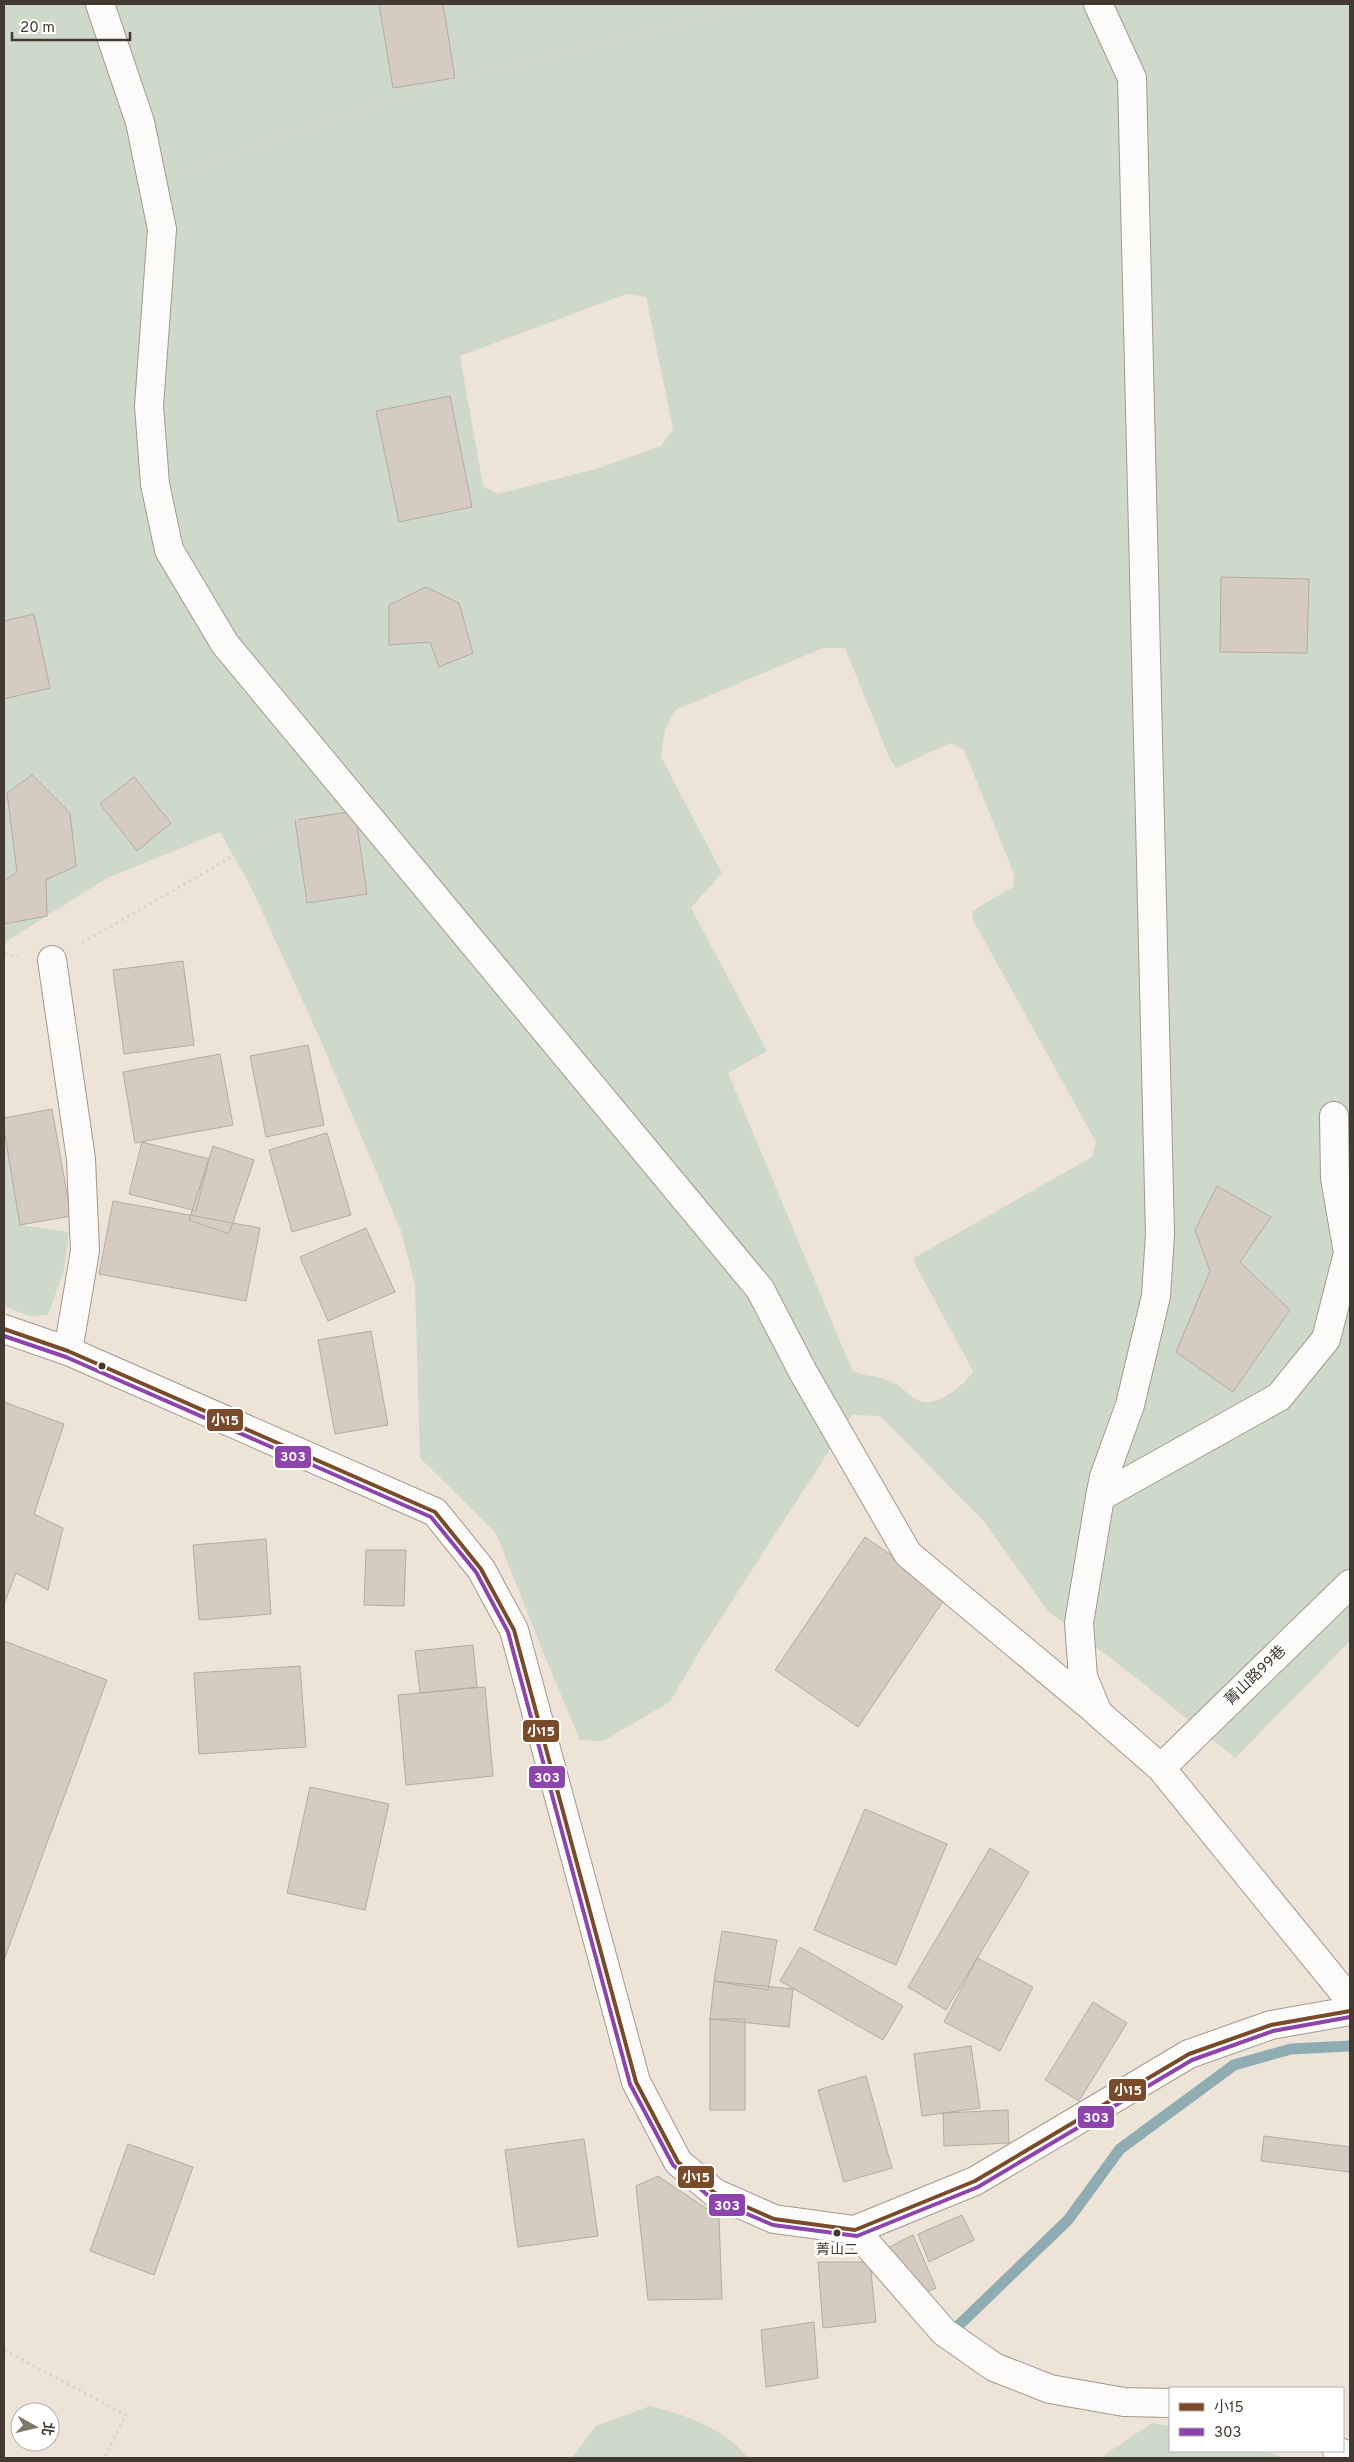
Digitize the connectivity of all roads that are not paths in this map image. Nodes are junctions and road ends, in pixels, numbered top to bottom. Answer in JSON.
{"nodes":[{"id":1,"x":100,"y":4,"type":"edge"},
{"id":2,"x":1098,"y":4,"type":"edge"},
{"id":3,"x":52,"y":960,"type":"road end"},
{"id":4,"x":1334,"y":1116,"type":"dead end"},
{"id":5,"x":4,"y":1329,"type":"edge"},
{"id":6,"x":68,"y":1351,"type":"junction"},
{"id":7,"x":1100,"y":1497,"type":"junction"},
{"id":8,"x":1350,"y":1584,"type":"edge"},
{"id":9,"x":1098,"y":1713,"type":"junction"},
{"id":10,"x":1160,"y":1768,"type":"junction"},
{"id":11,"x":1350,"y":2000,"type":"edge"},
{"id":12,"x":1350,"y":2011,"type":"edge"},
{"id":13,"x":855,"y":2230,"type":"junction"},
{"id":14,"x":1169,"y":2403,"type":"edge"}],
"edges":[{"from":1,"to":9,"type":"street"},
{"from":2,"to":7,"type":"street"},
{"from":3,"to":6,"type":"street"},
{"from":4,"to":7,"type":"street"},
{"from":5,"to":6,"type":"street"},
{"from":6,"to":13,"type":"street"},
{"from":7,"to":9,"type":"street"},
{"from":8,"to":10,"type":"street","name":"菁山路99巷"},
{"from":9,"to":10,"type":"street"},
{"from":10,"to":11,"type":"street"},
{"from":12,"to":13,"type":"street"},
{"from":13,"to":14,"type":"street"}]}
